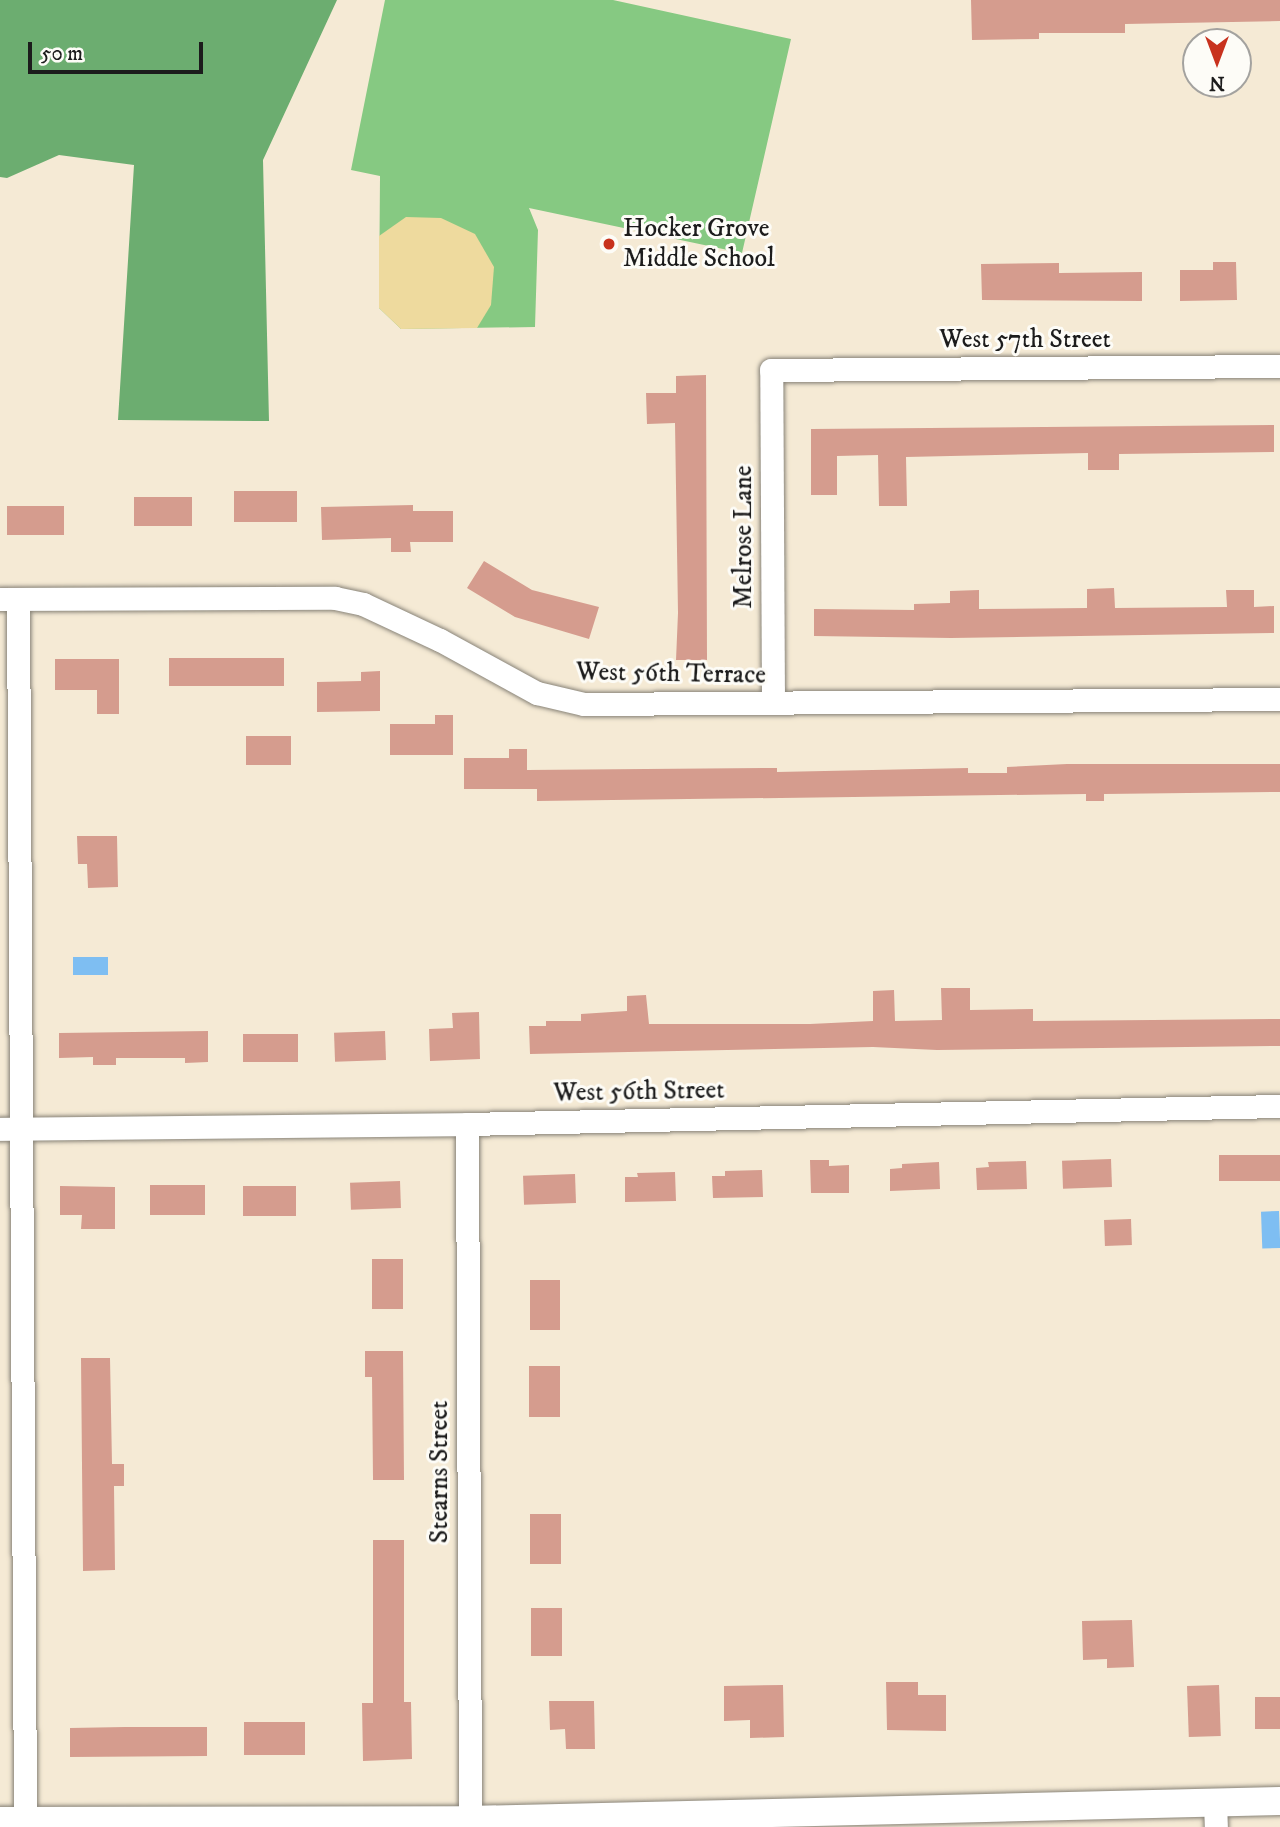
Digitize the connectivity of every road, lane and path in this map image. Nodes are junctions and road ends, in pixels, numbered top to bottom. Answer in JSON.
{"nodes":[{"id":1,"x":1280,"y":366,"type":"edge"},
{"id":2,"x":771,"y":370,"type":"joint"},
{"id":3,"x":9,"y":599,"type":"edge"},
{"id":4,"x":1280,"y":699,"type":"edge"},
{"id":5,"x":773,"y":703,"type":"junction"},
{"id":6,"x":1280,"y":1106,"type":"edge"},
{"id":7,"x":467,"y":1124,"type":"junction"},
{"id":8,"x":10,"y":1129,"type":"edge"},
{"id":9,"x":1280,"y":1801,"type":"edge"},
{"id":10,"x":1215,"y":1815,"type":"edge"},
{"id":11,"x":470,"y":1820,"type":"junction"},
{"id":12,"x":13,"y":1821,"type":"edge"},
{"id":13,"x":801,"y":1821,"type":"edge"},
{"id":14,"x":263,"y":1825,"type":"edge"}],
"edges":[{"from":1,"to":2,"type":"street","name":"West 57th Street"},
{"from":2,"to":5,"type":"street","name":"Melrose Lane"},
{"from":3,"to":5,"type":"street","name":"West 56th Terrace"},
{"from":3,"to":8,"type":"street"},
{"from":4,"to":5,"type":"street","name":"West 56th Terrace"},
{"from":6,"to":7,"type":"street","name":"West 56th Street"},
{"from":7,"to":8,"type":"street","name":"West 56th Street"},
{"from":7,"to":11,"type":"street","name":"Stearns Street"},
{"from":8,"to":12,"type":"street"},
{"from":9,"to":10,"type":"street"},
{"from":10,"to":13,"type":"street"},
{"from":11,"to":13,"type":"street"},
{"from":11,"to":14,"type":"street"},
{"from":12,"to":14,"type":"street"}]}
